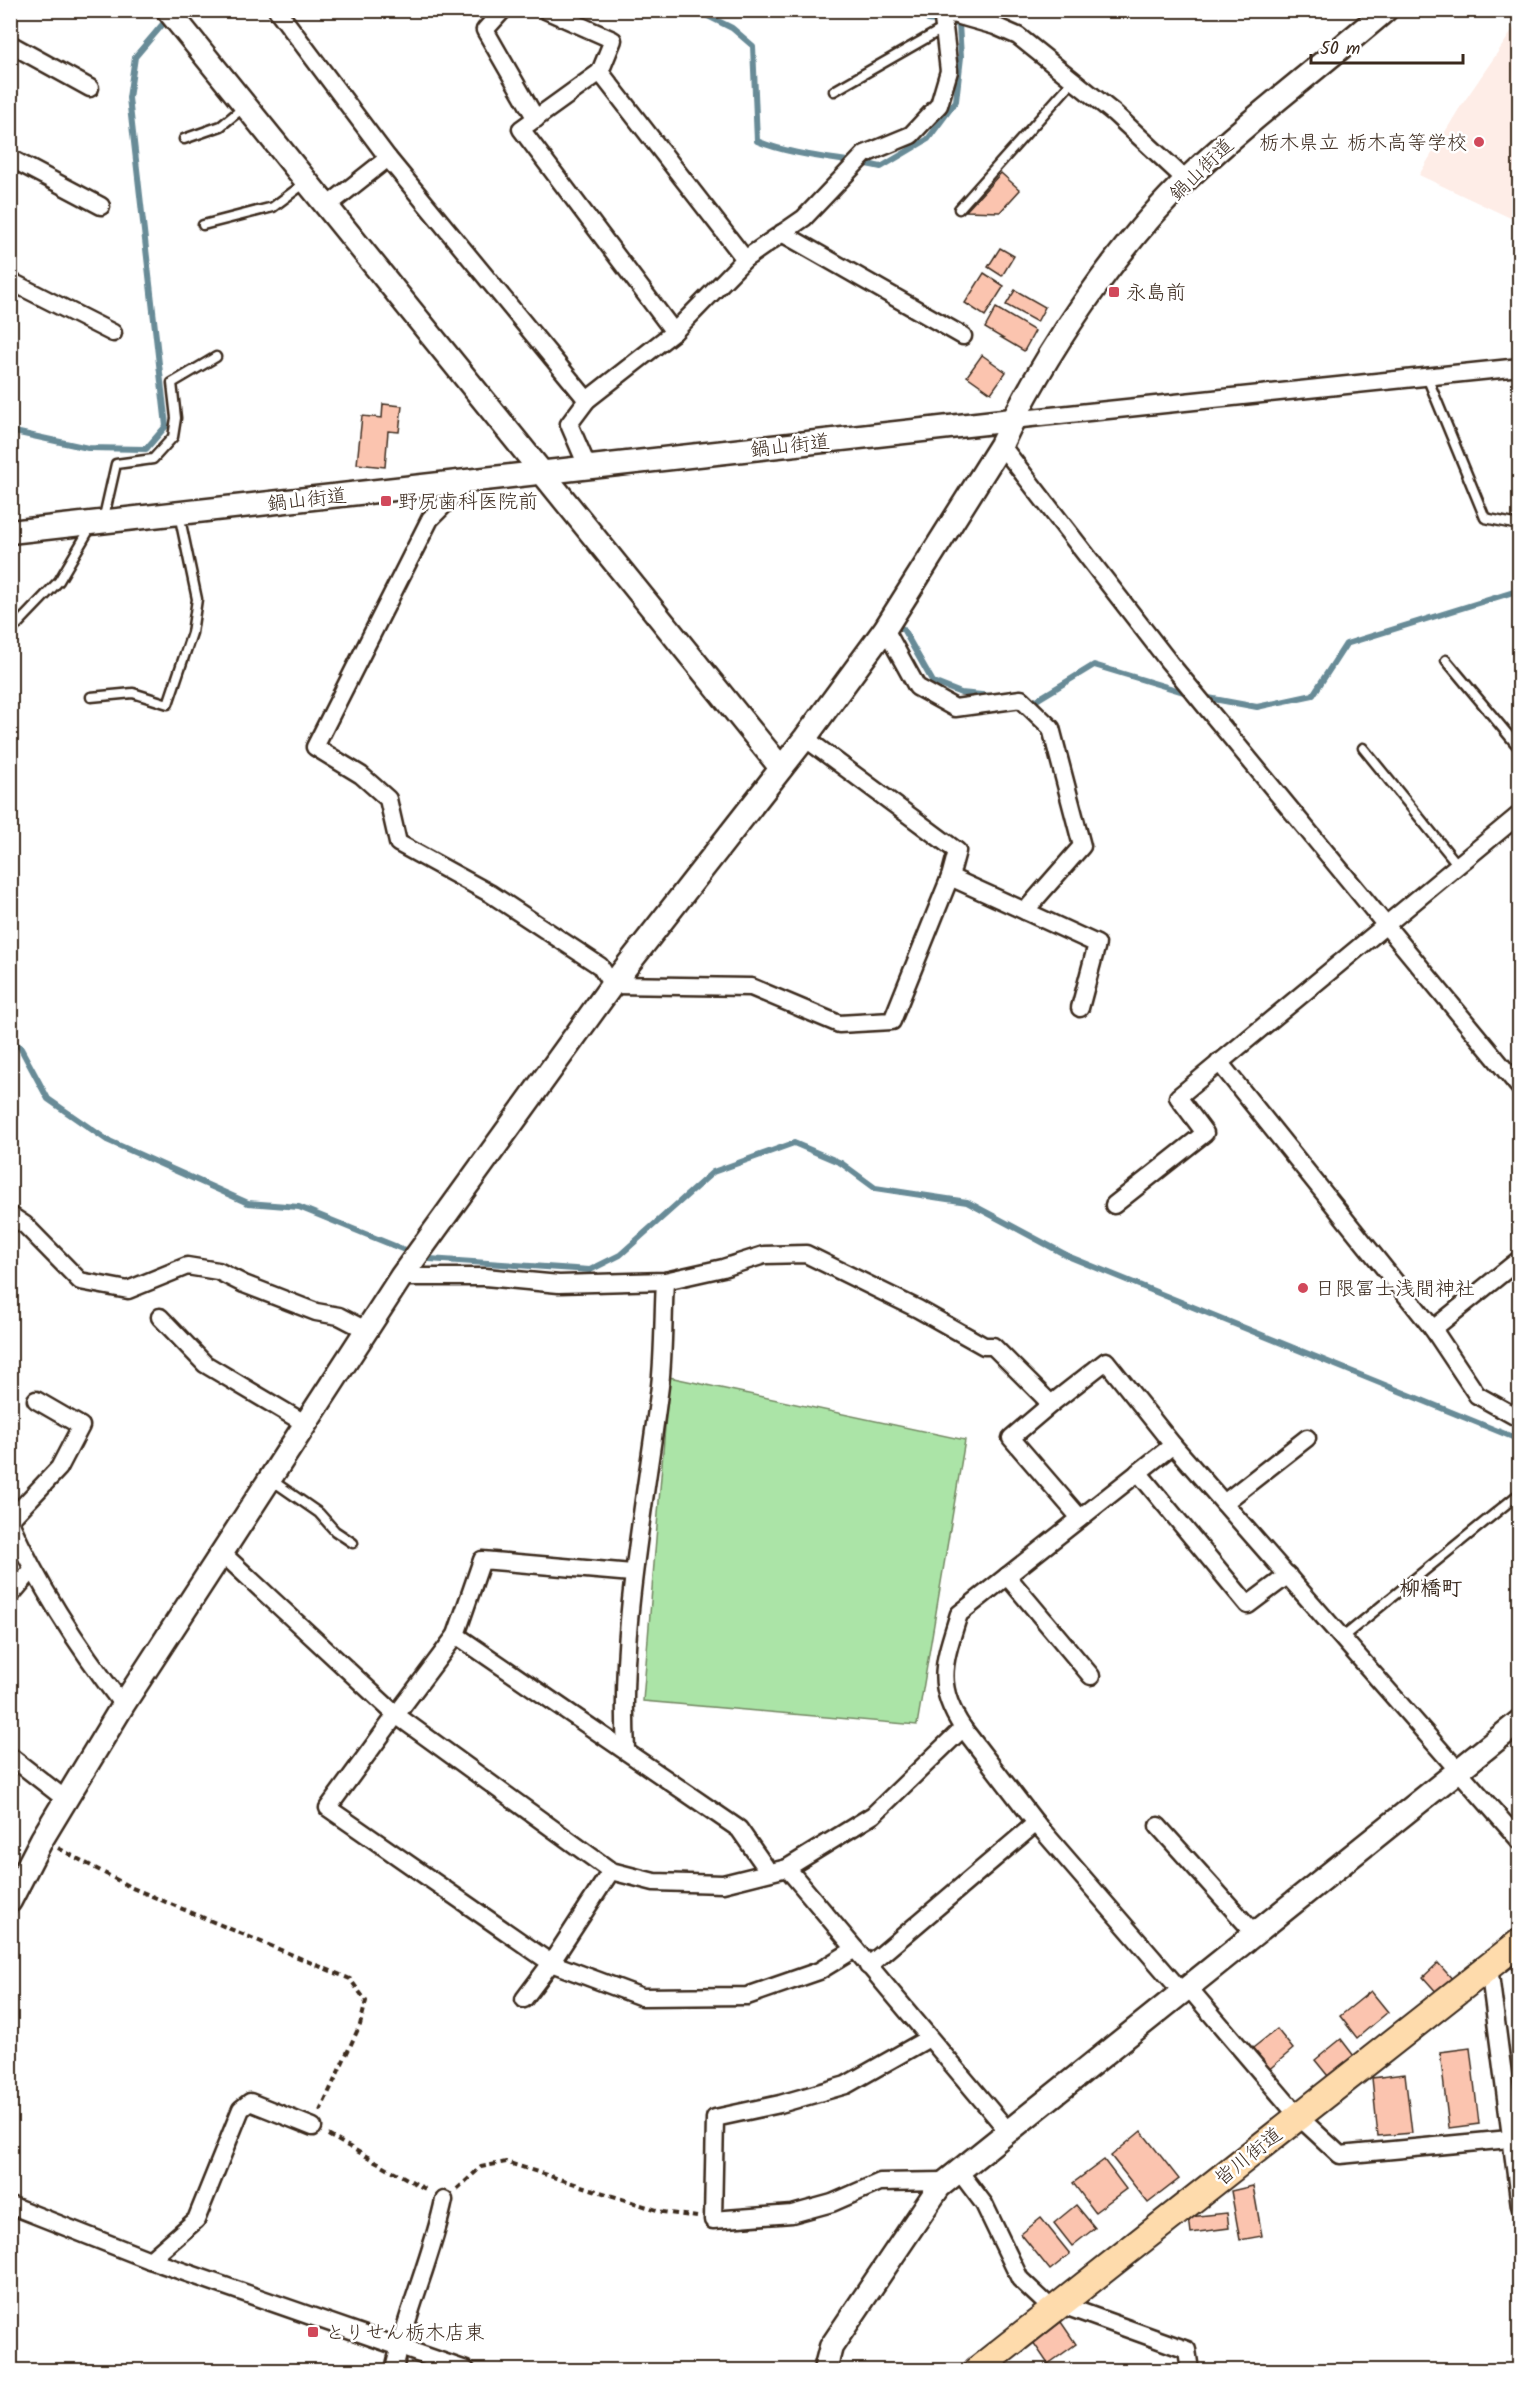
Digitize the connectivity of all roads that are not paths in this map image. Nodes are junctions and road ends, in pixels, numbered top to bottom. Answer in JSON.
{"nodes":[{"id":1,"x":168,"y":10,"type":"edge"},
{"id":2,"x":278,"y":10,"type":"edge"},
{"id":3,"x":503,"y":10,"type":"edge"},
{"id":4,"x":545,"y":10,"type":"edge"},
{"id":5,"x":1382,"y":12,"type":"edge"},
{"id":6,"x":943,"y":16,"type":"edge"},
{"id":7,"x":10,"y":44,"type":"edge"},
{"id":8,"x":600,"y":72,"type":"junction"},
{"id":9,"x":1074,"y":80,"type":"junction"},
{"id":10,"x":90,"y":88,"type":"dead end"},
{"id":11,"x":834,"y":91,"type":"dead end"},
{"id":12,"x":244,"y":106,"type":"junction"},
{"id":13,"x":536,"y":119,"type":"junction"},
{"id":14,"x":184,"y":139,"type":"dead end"},
{"id":15,"x":10,"y":158,"type":"edge"},
{"id":16,"x":388,"y":158,"type":"junction"},
{"id":17,"x":1186,"y":180,"type":"junction"},
{"id":18,"x":306,"y":183,"type":"junction"},
{"id":19,"x":102,"y":206,"type":"dead end"},
{"id":20,"x":326,"y":207,"type":"junction"},
{"id":21,"x":958,"y":209,"type":"dead end"},
{"id":22,"x":203,"y":225,"type":"dead end"},
{"id":23,"x":782,"y":233,"type":"junction"},
{"id":24,"x":745,"y":260,"type":"junction"},
{"id":25,"x":10,"y":281,"type":"edge"},
{"id":26,"x":674,"y":332,"type":"junction"},
{"id":27,"x":113,"y":333,"type":"dead end"},
{"id":28,"x":963,"y":336,"type":"dead end"},
{"id":29,"x":216,"y":357,"type":"dead end"},
{"id":30,"x":1520,"y":367,"type":"edge"},
{"id":31,"x":1427,"y":377,"type":"junction"},
{"id":32,"x":587,"y":400,"type":"junction"},
{"id":33,"x":1012,"y":420,"type":"junction"},
{"id":34,"x":1001,"y":445,"type":"junction"},
{"id":35,"x":588,"y":468,"type":"junction"},
{"id":36,"x":543,"y":473,"type":"junction"},
{"id":37,"x":468,"y":481,"type":"junction"},
{"id":38,"x":179,"y":513,"type":"junction"},
{"id":39,"x":1520,"y":520,"type":"edge"},
{"id":40,"x":98,"y":522,"type":"junction"},
{"id":41,"x":10,"y":532,"type":"edge"},
{"id":42,"x":885,"y":629,"type":"junction"},
{"id":43,"x":10,"y":632,"type":"edge"},
{"id":44,"x":1446,"y":660,"type":"dead end"},
{"id":45,"x":91,"y":697,"type":"dead end"},
{"id":46,"x":805,"y":738,"type":"junction"},
{"id":47,"x":1363,"y":748,"type":"dead end"},
{"id":48,"x":1520,"y":749,"type":"edge"},
{"id":49,"x":781,"y":768,"type":"junction"},
{"id":50,"x":1520,"y":814,"type":"edge"},
{"id":51,"x":1458,"y":865,"type":"junction"},
{"id":52,"x":950,"y":877,"type":"junction"},
{"id":53,"x":1025,"y":910,"type":"junction"},
{"id":54,"x":1384,"y":926,"type":"junction"},
{"id":55,"x":612,"y":985,"type":"junction"},
{"id":56,"x":1080,"y":1008,"type":"dead end"},
{"id":57,"x":1219,"y":1062,"type":"junction"},
{"id":58,"x":1520,"y":1088,"type":"edge"},
{"id":59,"x":1114,"y":1205,"type":"dead end"},
{"id":60,"x":10,"y":1215,"type":"edge"},
{"id":61,"x":1520,"y":1259,"type":"edge"},
{"id":62,"x":400,"y":1277,"type":"junction"},
{"id":63,"x":665,"y":1281,"type":"junction"},
{"id":64,"x":160,"y":1317,"type":"dead end"},
{"id":65,"x":1433,"y":1329,"type":"junction"},
{"id":66,"x":366,"y":1330,"type":"junction"},
{"id":67,"x":36,"y":1400,"type":"dead end"},
{"id":68,"x":1051,"y":1404,"type":"junction"},
{"id":69,"x":1520,"y":1419,"type":"edge"},
{"id":70,"x":306,"y":1424,"type":"junction"},
{"id":71,"x":1307,"y":1438,"type":"dead end"},
{"id":72,"x":1173,"y":1445,"type":"junction"},
{"id":73,"x":1138,"y":1472,"type":"junction"},
{"id":74,"x":270,"y":1479,"type":"junction"},
{"id":75,"x":1520,"y":1493,"type":"edge"},
{"id":76,"x":1224,"y":1503,"type":"junction"},
{"id":77,"x":1080,"y":1518,"type":"junction"},
{"id":78,"x":10,"y":1521,"type":"edge"},
{"id":79,"x":353,"y":1543,"type":"dead end"},
{"id":80,"x":222,"y":1552,"type":"junction"},
{"id":81,"x":32,"y":1570,"type":"junction"},
{"id":82,"x":632,"y":1573,"type":"junction"},
{"id":83,"x":1288,"y":1575,"type":"junction"},
{"id":84,"x":1007,"y":1576,"type":"junction"},
{"id":85,"x":10,"y":1596,"type":"edge"},
{"id":86,"x":456,"y":1635,"type":"junction"},
{"id":87,"x":1343,"y":1637,"type":"junction"},
{"id":88,"x":1091,"y":1676,"type":"dead end"},
{"id":89,"x":123,"y":1705,"type":"junction"},
{"id":90,"x":396,"y":1715,"type":"junction"},
{"id":91,"x":1520,"y":1721,"type":"edge"},
{"id":92,"x":963,"y":1728,"type":"junction"},
{"id":93,"x":626,"y":1750,"type":"junction"},
{"id":94,"x":10,"y":1756,"type":"edge"},
{"id":95,"x":1458,"y":1771,"type":"junction"},
{"id":96,"x":65,"y":1799,"type":"junction"},
{"id":97,"x":1036,"y":1823,"type":"junction"},
{"id":98,"x":1158,"y":1826,"type":"dead end"},
{"id":99,"x":1520,"y":1841,"type":"edge"},
{"id":100,"x":787,"y":1868,"type":"junction"},
{"id":101,"x":611,"y":1870,"type":"junction"},
{"id":102,"x":769,"y":1872,"type":"junction"},
{"id":103,"x":10,"y":1901,"type":"edge"},
{"id":104,"x":1255,"y":1934,"type":"junction"},
{"id":105,"x":1520,"y":1942,"type":"edge"},
{"id":106,"x":855,"y":1950,"type":"junction"},
{"id":107,"x":551,"y":1963,"type":"junction"},
{"id":108,"x":868,"y":1966,"type":"junction"},
{"id":109,"x":1488,"y":1967,"type":"junction"},
{"id":110,"x":1185,"y":1990,"type":"junction"},
{"id":111,"x":524,"y":1999,"type":"dead end"},
{"id":112,"x":929,"y":2038,"type":"junction"},
{"id":113,"x":1298,"y":2116,"type":"junction"},
{"id":114,"x":313,"y":2127,"type":"road end"},
{"id":115,"x":1008,"y":2131,"type":"junction"},
{"id":116,"x":1515,"y":2139,"type":"edge"},
{"id":117,"x":952,"y":2176,"type":"junction"},
{"id":118,"x":444,"y":2200,"type":"road end"},
{"id":119,"x":10,"y":2205,"type":"edge"},
{"id":120,"x":1520,"y":2206,"type":"edge"},
{"id":121,"x":150,"y":2260,"type":"junction"},
{"id":122,"x":1058,"y":2308,"type":"junction"},
{"id":123,"x":399,"y":2348,"type":"junction"},
{"id":124,"x":394,"y":2370,"type":"edge"},
{"id":125,"x":466,"y":2370,"type":"edge"},
{"id":126,"x":825,"y":2370,"type":"edge"},
{"id":127,"x":977,"y":2370,"type":"edge"},
{"id":128,"x":1190,"y":2370,"type":"edge"}],
"edges":[{"from":1,"to":12,"type":"street"},
{"from":2,"to":16,"type":"street"},
{"from":3,"to":13,"type":"street"},
{"from":4,"to":8,"type":"street"},
{"from":5,"to":17,"type":"street","name":"鍋山街道"},
{"from":6,"to":9,"type":"street"},
{"from":6,"to":11,"type":"lane"},
{"from":6,"to":23,"type":"street"},
{"from":7,"to":10,"type":"street"},
{"from":8,"to":13,"type":"street"},
{"from":8,"to":24,"type":"street"},
{"from":9,"to":17,"type":"street"},
{"from":9,"to":21,"type":"lane"},
{"from":12,"to":14,"type":"lane"},
{"from":12,"to":18,"type":"street"},
{"from":13,"to":26,"type":"street"},
{"from":15,"to":19,"type":"street"},
{"from":16,"to":20,"type":"street"},
{"from":16,"to":32,"type":"street"},
{"from":17,"to":33,"type":"street","name":"鍋山街道"},
{"from":18,"to":20,"type":"street"},
{"from":18,"to":22,"type":"lane"},
{"from":20,"to":36,"type":"street"},
{"from":23,"to":24,"type":"street"},
{"from":23,"to":28,"type":"street"},
{"from":24,"to":26,"type":"street"},
{"from":25,"to":27,"type":"street"},
{"from":26,"to":32,"type":"street"},
{"from":29,"to":40,"type":"lane"},
{"from":30,"to":31,"type":"street"},
{"from":31,"to":33,"type":"street"},
{"from":31,"to":39,"type":"lane"},
{"from":32,"to":35,"type":"street"},
{"from":33,"to":34,"type":"street"},
{"from":33,"to":35,"type":"street","name":"鍋山街道"},
{"from":34,"to":42,"type":"street"},
{"from":34,"to":54,"type":"street"},
{"from":35,"to":36,"type":"street","name":"鍋山街道"},
{"from":36,"to":37,"type":"street","name":"鍋山街道"},
{"from":36,"to":49,"type":"street"},
{"from":37,"to":38,"type":"street","name":"鍋山街道"},
{"from":37,"to":55,"type":"street"},
{"from":38,"to":40,"type":"street","name":"鍋山街道"},
{"from":38,"to":45,"type":"lane"},
{"from":40,"to":41,"type":"street","name":"鍋山街道"},
{"from":40,"to":43,"type":"lane"},
{"from":42,"to":46,"type":"street"},
{"from":42,"to":53,"type":"street"},
{"from":44,"to":48,"type":"lane"},
{"from":46,"to":49,"type":"street"},
{"from":46,"to":52,"type":"street"},
{"from":47,"to":51,"type":"lane"},
{"from":49,"to":55,"type":"street"},
{"from":50,"to":51,"type":"street"},
{"from":51,"to":54,"type":"street"},
{"from":52,"to":53,"type":"street"},
{"from":52,"to":55,"type":"street"},
{"from":53,"to":56,"type":"street"},
{"from":54,"to":57,"type":"street"},
{"from":54,"to":58,"type":"street"},
{"from":55,"to":62,"type":"street"},
{"from":57,"to":59,"type":"street"},
{"from":57,"to":65,"type":"street"},
{"from":60,"to":66,"type":"street"},
{"from":61,"to":65,"type":"street"},
{"from":62,"to":63,"type":"street"},
{"from":62,"to":66,"type":"street"},
{"from":63,"to":68,"type":"street"},
{"from":63,"to":82,"type":"street"},
{"from":64,"to":70,"type":"street"},
{"from":65,"to":69,"type":"street"},
{"from":66,"to":70,"type":"street"},
{"from":67,"to":78,"type":"street"},
{"from":68,"to":72,"type":"street"},
{"from":68,"to":77,"type":"street"},
{"from":70,"to":74,"type":"street"},
{"from":71,"to":76,"type":"street"},
{"from":72,"to":73,"type":"street"},
{"from":72,"to":76,"type":"street"},
{"from":73,"to":77,"type":"street"},
{"from":73,"to":83,"type":"street"},
{"from":74,"to":79,"type":"lane"},
{"from":74,"to":80,"type":"street"},
{"from":75,"to":87,"type":"lane"},
{"from":76,"to":83,"type":"street"},
{"from":77,"to":84,"type":"street"},
{"from":78,"to":81,"type":"street"},
{"from":80,"to":89,"type":"street"},
{"from":80,"to":90,"type":"street"},
{"from":81,"to":85,"type":"street"},
{"from":81,"to":89,"type":"street"},
{"from":82,"to":86,"type":"street"},
{"from":82,"to":93,"type":"street"},
{"from":83,"to":87,"type":"street"},
{"from":84,"to":88,"type":"street"},
{"from":84,"to":92,"type":"street"},
{"from":86,"to":90,"type":"street"},
{"from":86,"to":93,"type":"street"},
{"from":87,"to":95,"type":"street"},
{"from":89,"to":96,"type":"street"},
{"from":90,"to":101,"type":"street"},
{"from":90,"to":107,"type":"street"},
{"from":91,"to":95,"type":"street"},
{"from":92,"to":97,"type":"street"},
{"from":92,"to":100,"type":"street"},
{"from":93,"to":102,"type":"street"},
{"from":94,"to":96,"type":"street"},
{"from":95,"to":99,"type":"street"},
{"from":95,"to":104,"type":"street"},
{"from":96,"to":103,"type":"street"},
{"from":97,"to":108,"type":"street"},
{"from":97,"to":110,"type":"street"},
{"from":98,"to":104,"type":"street"},
{"from":100,"to":102,"type":"street"},
{"from":100,"to":106,"type":"street"},
{"from":101,"to":102,"type":"street"},
{"from":101,"to":107,"type":"street"},
{"from":104,"to":110,"type":"street"},
{"from":105,"to":109,"type":"main road","name":"皆川街道"},
{"from":106,"to":107,"type":"street"},
{"from":106,"to":108,"type":"street"},
{"from":107,"to":111,"type":"street"},
{"from":108,"to":112,"type":"street"},
{"from":109,"to":113,"type":"main road","name":"皆川街道"},
{"from":109,"to":116,"type":"street"},
{"from":110,"to":113,"type":"street"},
{"from":110,"to":115,"type":"street"},
{"from":112,"to":115,"type":"street"},
{"from":112,"to":117,"type":"street"},
{"from":113,"to":116,"type":"street"},
{"from":113,"to":122,"type":"main road","name":"皆川街道"},
{"from":114,"to":121,"type":"street"},
{"from":115,"to":117,"type":"street"},
{"from":116,"to":120,"type":"street"},
{"from":117,"to":122,"type":"street"},
{"from":117,"to":126,"type":"street"},
{"from":118,"to":123,"type":"street"},
{"from":119,"to":121,"type":"street"},
{"from":121,"to":123,"type":"street"},
{"from":122,"to":127,"type":"main road","name":"皆川街道"},
{"from":122,"to":128,"type":"street"},
{"from":123,"to":124,"type":"street"},
{"from":123,"to":125,"type":"street"}]}
